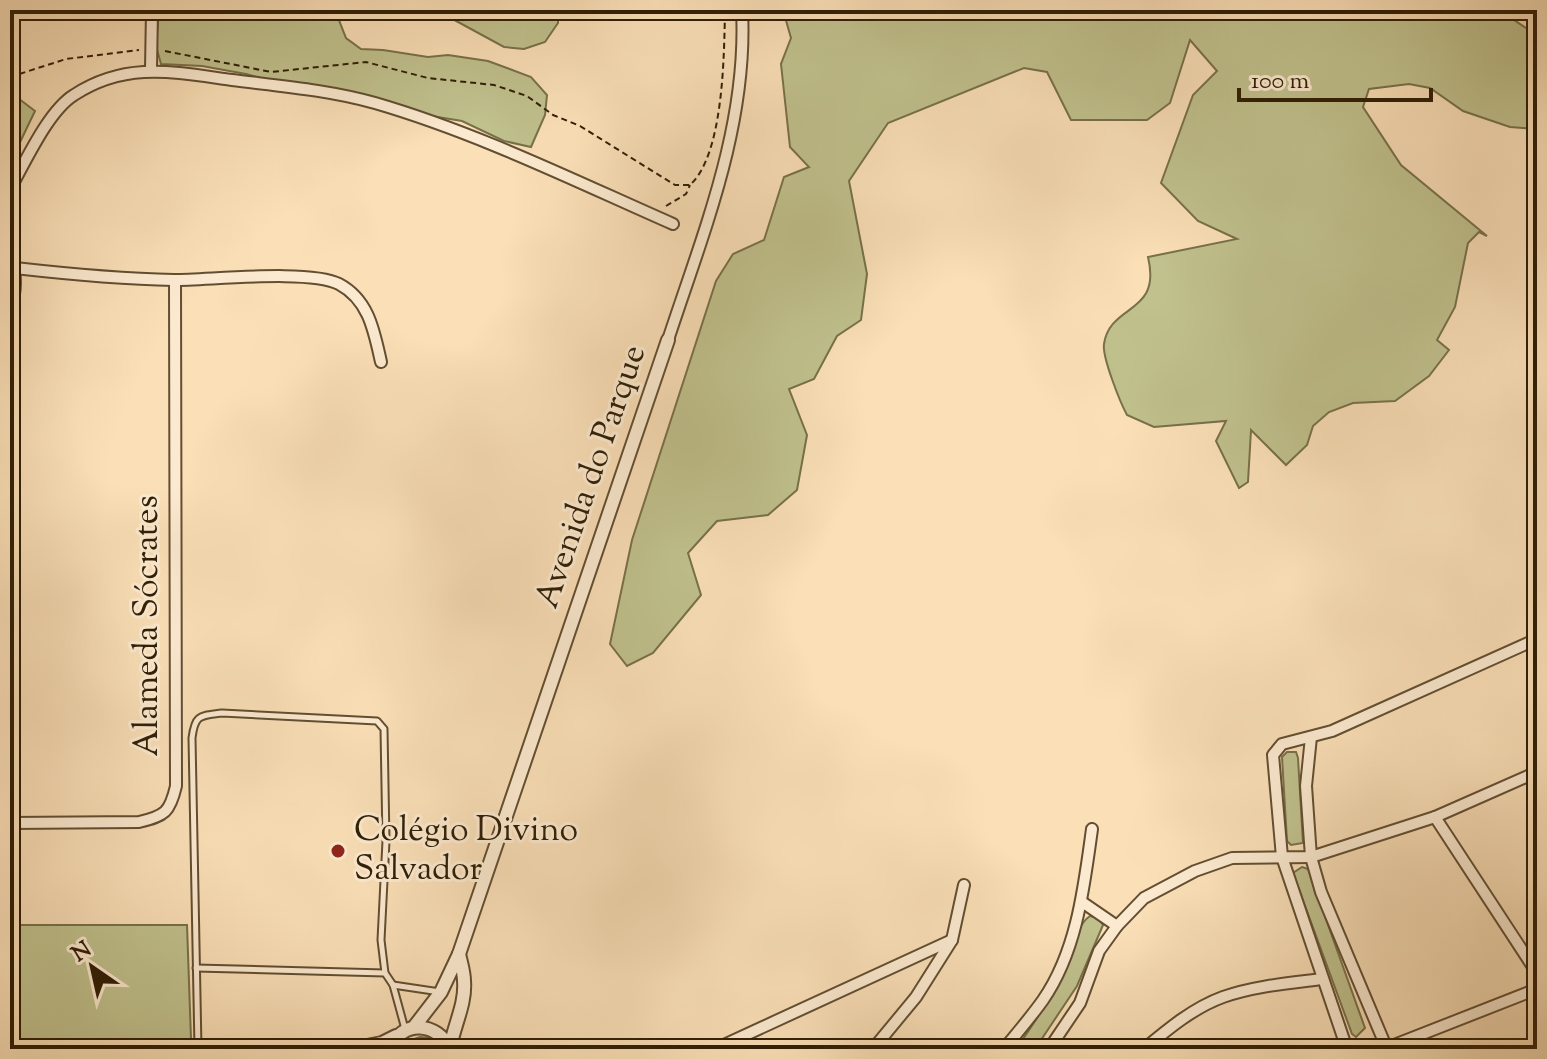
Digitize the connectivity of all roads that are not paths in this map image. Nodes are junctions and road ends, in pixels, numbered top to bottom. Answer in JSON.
{"nodes":[{"id":1,"x":152,"y":10,"type":"edge"},
{"id":2,"x":742,"y":10,"type":"edge"},
{"id":3,"x":151,"y":69,"type":"junction"},
{"id":4,"x":10,"y":189,"type":"edge"},
{"id":5,"x":673,"y":224,"type":"dead end"},
{"id":6,"x":10,"y":254,"type":"edge"},
{"id":7,"x":15,"y":268,"type":"junction"},
{"id":8,"x":175,"y":280,"type":"junction"},
{"id":9,"x":10,"y":309,"type":"edge"},
{"id":10,"x":668,"y":340,"type":"joint"},
{"id":11,"x":381,"y":362,"type":"dead end"},
{"id":12,"x":1537,"y":639,"type":"edge"},
{"id":13,"x":1311,"y":737,"type":"junction"},
{"id":14,"x":1537,"y":772,"type":"edge"},
{"id":15,"x":1435,"y":817,"type":"junction"},
{"id":16,"x":10,"y":823,"type":"edge"},
{"id":17,"x":1092,"y":829,"type":"dead end"},
{"id":18,"x":1282,"y":857,"type":"junction"},
{"id":19,"x":1311,"y":857,"type":"junction"},
{"id":20,"x":964,"y":885,"type":"dead end"},
{"id":21,"x":1082,"y":902,"type":"junction"},
{"id":22,"x":1117,"y":926,"type":"junction"},
{"id":23,"x":952,"y":940,"type":"junction"},
{"id":24,"x":459,"y":954,"type":"junction"},
{"id":25,"x":196,"y":968,"type":"junction"},
{"id":26,"x":385,"y":973,"type":"junction"},
{"id":27,"x":1537,"y":973,"type":"edge"},
{"id":28,"x":1322,"y":979,"type":"junction"},
{"id":29,"x":393,"y":985,"type":"junction"},
{"id":30,"x":1537,"y":989,"type":"edge"},
{"id":31,"x":441,"y":992,"type":"junction"},
{"id":32,"x":406,"y":1031,"type":"junction"},
{"id":33,"x":450,"y":1048,"type":"edge"},
{"id":34,"x":198,"y":1049,"type":"edge"},
{"id":35,"x":352,"y":1049,"type":"edge"},
{"id":36,"x":390,"y":1049,"type":"edge"},
{"id":37,"x":715,"y":1049,"type":"edge"},
{"id":38,"x":873,"y":1049,"type":"edge"},
{"id":39,"x":1004,"y":1049,"type":"edge"},
{"id":40,"x":1049,"y":1049,"type":"edge"},
{"id":41,"x":1144,"y":1049,"type":"edge"},
{"id":42,"x":1347,"y":1049,"type":"edge"},
{"id":43,"x":1386,"y":1049,"type":"edge"}],
"edges":[{"from":1,"to":3,"type":"street"},
{"from":2,"to":10,"type":"street","name":"Avenida do Parque"},
{"from":3,"to":4,"type":"street"},
{"from":3,"to":5,"type":"street"},
{"from":6,"to":7,"type":"street"},
{"from":7,"to":8,"type":"street"},
{"from":7,"to":9,"type":"street"},
{"from":8,"to":11,"type":"street"},
{"from":8,"to":16,"type":"street","name":"Alameda Sócrates"},
{"from":10,"to":24,"type":"street","name":"Avenida do Parque"},
{"from":12,"to":13,"type":"street"},
{"from":13,"to":18,"type":"street"},
{"from":13,"to":19,"type":"street"},
{"from":14,"to":15,"type":"street"},
{"from":15,"to":19,"type":"street"},
{"from":15,"to":27,"type":"street"},
{"from":17,"to":21,"type":"street"},
{"from":18,"to":19,"type":"street"},
{"from":18,"to":22,"type":"street"},
{"from":18,"to":28,"type":"street"},
{"from":19,"to":43,"type":"street"},
{"from":20,"to":23,"type":"street"},
{"from":21,"to":22,"type":"street"},
{"from":21,"to":39,"type":"street"},
{"from":22,"to":40,"type":"street"},
{"from":23,"to":37,"type":"street"},
{"from":23,"to":38,"type":"street"},
{"from":24,"to":31,"type":"street","name":"Avenida do Parque"},
{"from":24,"to":33,"type":"street","name":"Avenida do Parque"},
{"from":25,"to":26,"type":"lane"},
{"from":25,"to":26,"type":"lane"},
{"from":25,"to":34,"type":"lane"},
{"from":26,"to":29,"type":"lane"},
{"from":28,"to":41,"type":"street"},
{"from":28,"to":42,"type":"street"},
{"from":29,"to":31,"type":"lane"},
{"from":29,"to":32,"type":"lane"},
{"from":30,"to":43,"type":"street"},
{"from":31,"to":32,"type":"street","name":"Avenida do Parque"},
{"from":32,"to":33,"type":"street"},
{"from":32,"to":35,"type":"street"},
{"from":32,"to":36,"type":"street","name":"Avenida do Parque"}]}
